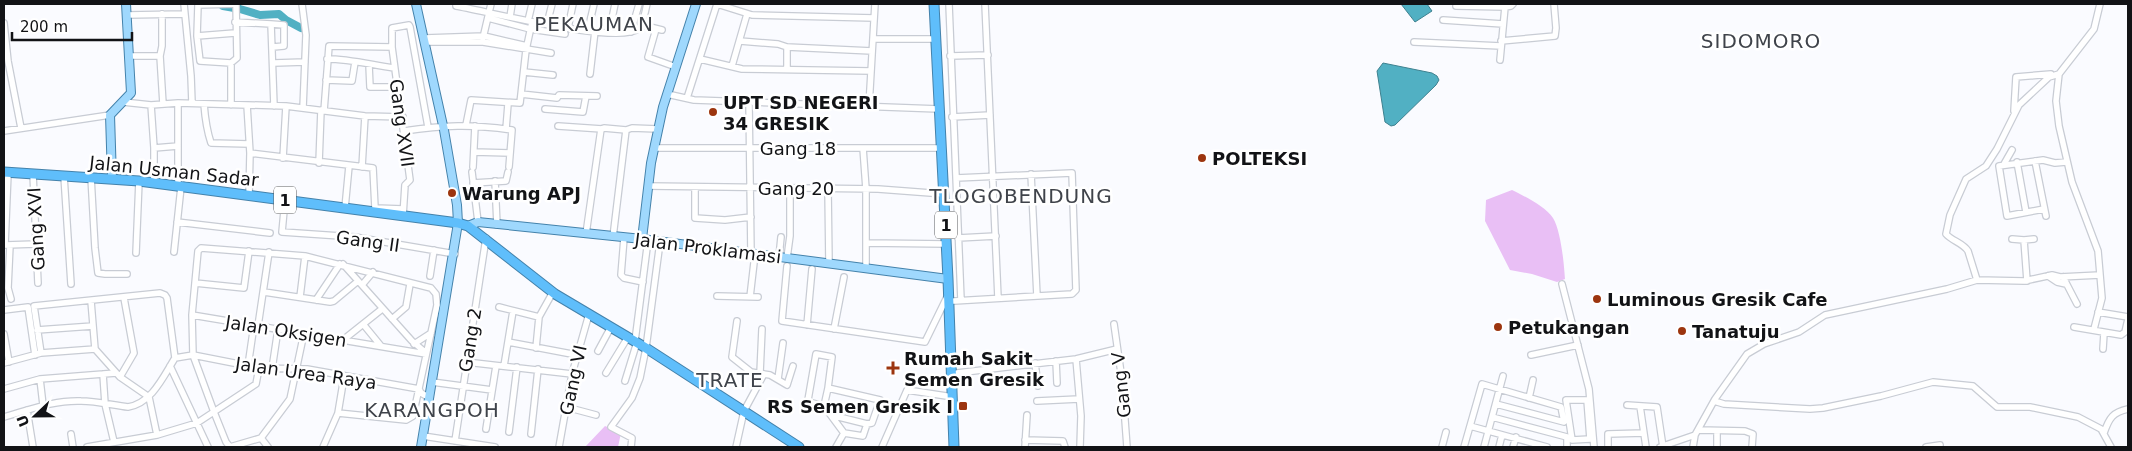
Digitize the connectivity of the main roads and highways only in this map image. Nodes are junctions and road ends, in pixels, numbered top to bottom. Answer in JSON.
{"nodes":[{"id":1,"x":126,"y":4,"type":"edge"},
{"id":2,"x":416,"y":4,"type":"edge"},
{"id":3,"x":696,"y":4,"type":"edge"},
{"id":4,"x":939,"y":4,"type":"edge"},
{"id":5,"x":937,"y":16,"type":"junction"},
{"id":6,"x":6,"y":172,"type":"edge"},
{"id":7,"x":112,"y":179,"type":"junction"},
{"id":8,"x":458,"y":223,"type":"junction"},
{"id":9,"x":468,"y":226,"type":"junction"},
{"id":10,"x":645,"y":240,"type":"junction"},
{"id":11,"x":948,"y":279,"type":"junction"},
{"id":12,"x":954,"y":298,"type":"junction"},
{"id":13,"x":955,"y":418,"type":"junction"},
{"id":14,"x":421,"y":447,"type":"edge"},
{"id":15,"x":799,"y":447,"type":"edge"},
{"id":16,"x":954,"y":447,"type":"edge"},
{"id":17,"x":958,"y":447,"type":"edge"}],
"edges":[{"from":1,"to":7,"type":"main road"},
{"from":2,"to":8,"type":"main road"},
{"from":3,"to":10,"type":"main road"},
{"from":4,"to":5,"type":"highway","number":"1"},
{"from":5,"to":11,"type":"highway","number":"1"},
{"from":5,"to":12,"type":"highway","number":"1"},
{"from":6,"to":7,"type":"highway","name":"Jalan Usman Sadar","number":"1"},
{"from":7,"to":8,"type":"highway","name":"Jalan Usman Sadar","number":"1"},
{"from":8,"to":9,"type":"highway","number":"1"},
{"from":8,"to":14,"type":"main road"},
{"from":9,"to":10,"type":"main road","name":"Jalan Proklamasi"},
{"from":9,"to":15,"type":"highway","number":"1"},
{"from":10,"to":11,"type":"main road","name":"Jalan Proklamasi"},
{"from":11,"to":12,"type":"highway","number":"1"},
{"from":12,"to":13,"type":"highway","number":"1"},
{"from":12,"to":13,"type":"highway","number":"1"},
{"from":13,"to":16,"type":"highway","number":"1"},
{"from":13,"to":17,"type":"highway","number":"1"}]}
